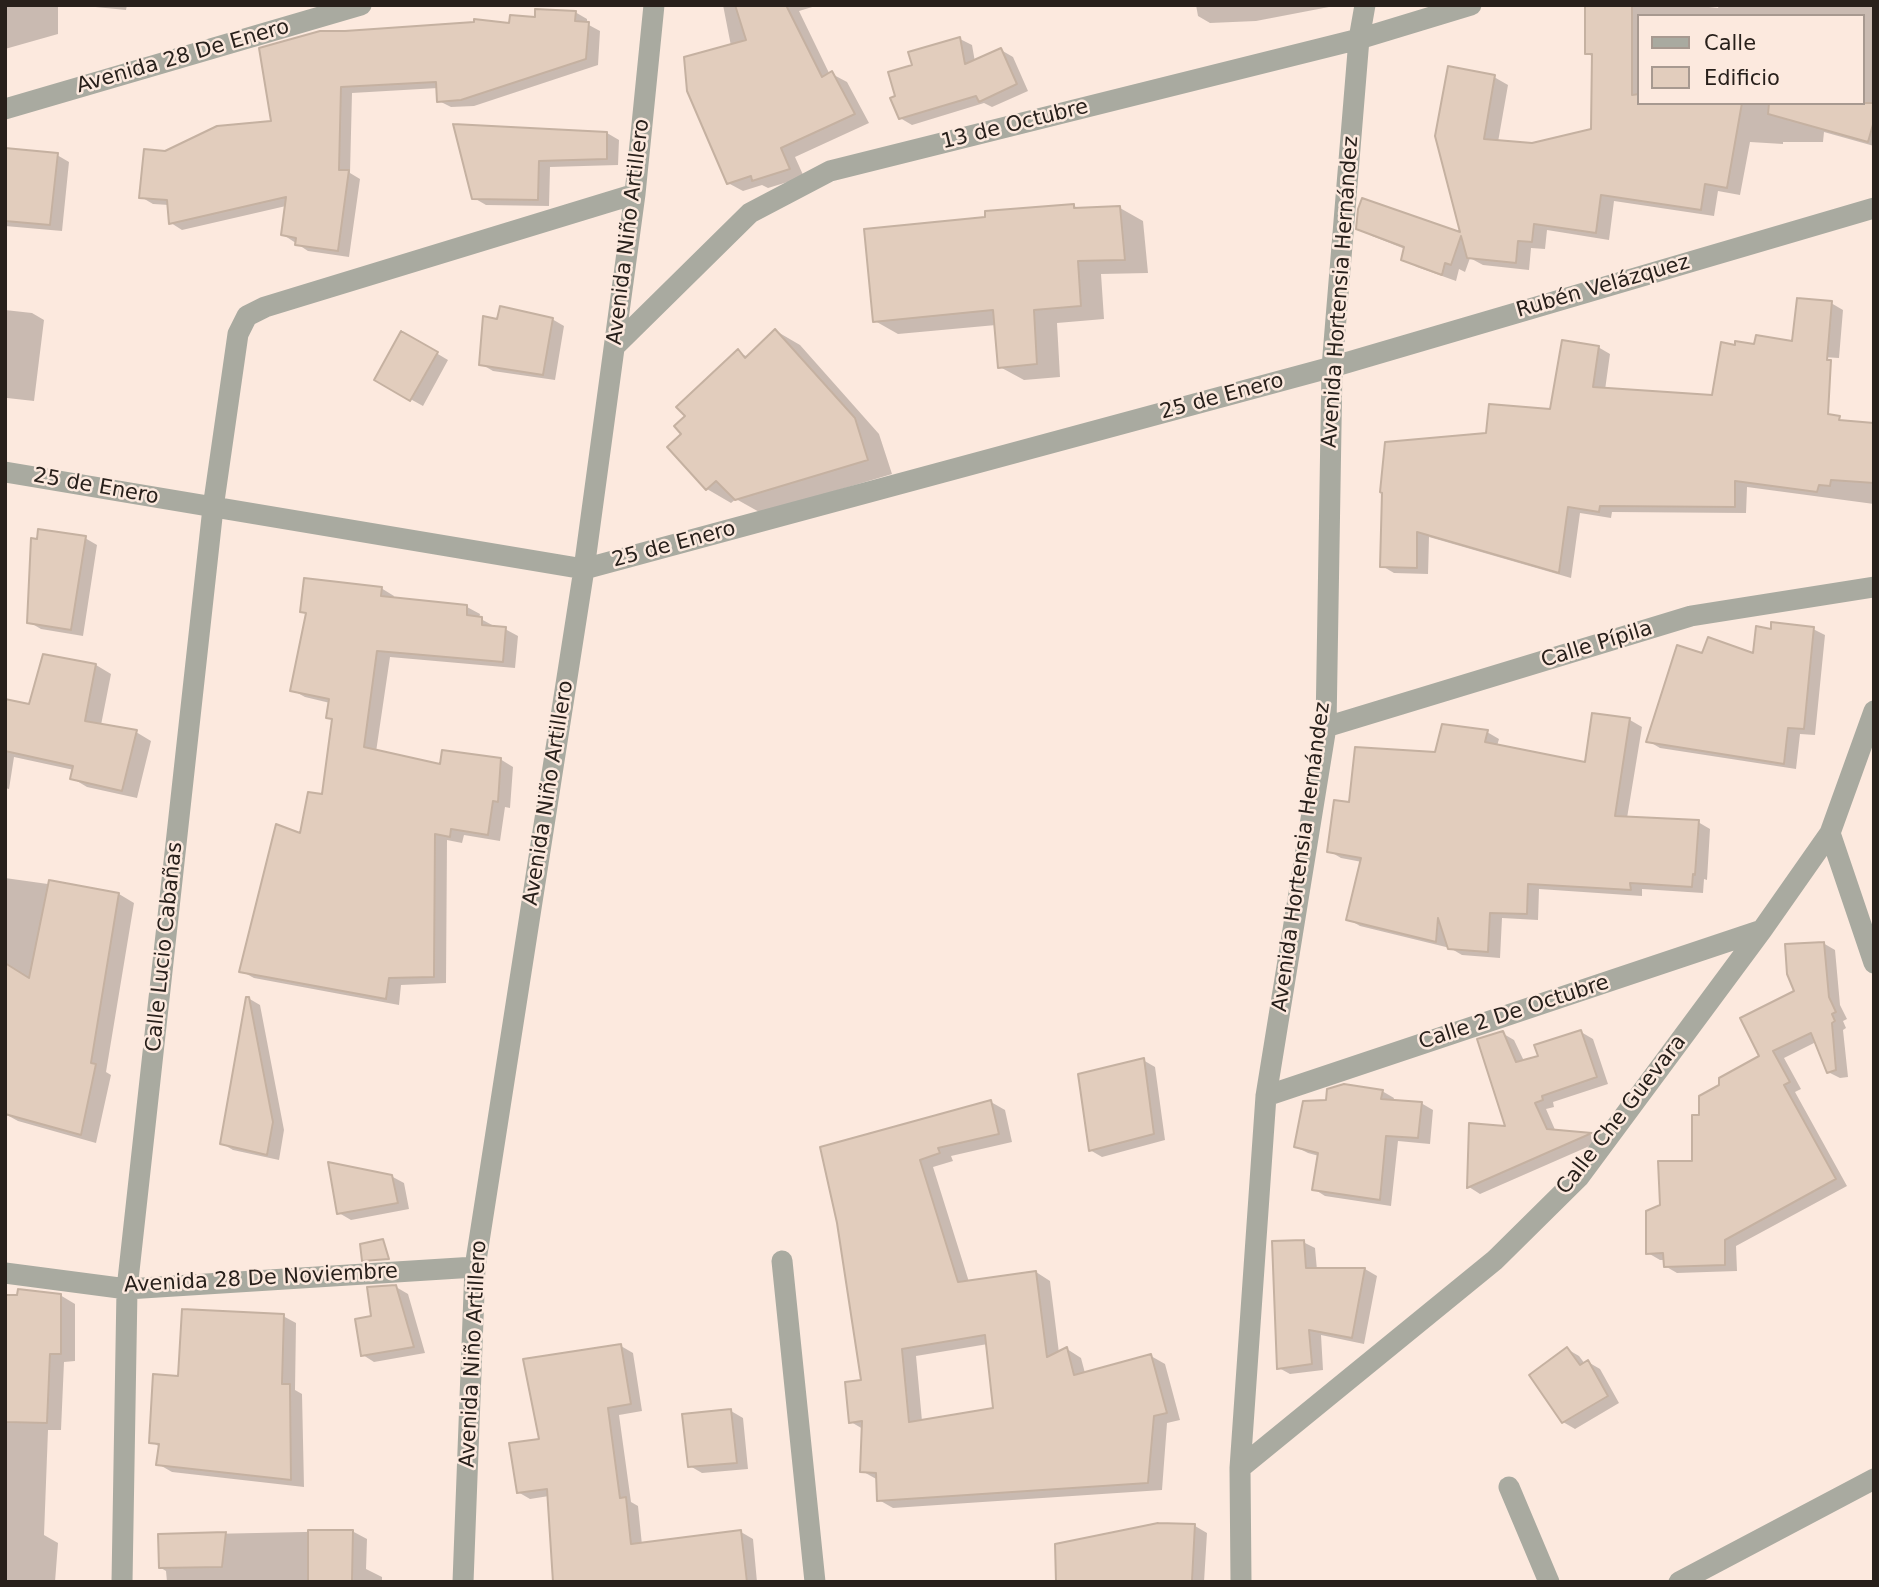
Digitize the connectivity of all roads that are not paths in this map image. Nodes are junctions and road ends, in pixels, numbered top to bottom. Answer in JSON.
{"nodes":[{"id":1,"x":361,"y":5,"type":"edge"},
{"id":2,"x":654,"y":5,"type":"edge"},
{"id":3,"x":1365,"y":5,"type":"edge"},
{"id":4,"x":1471,"y":5,"type":"edge"},
{"id":5,"x":1359,"y":39,"type":"junction"},
{"id":6,"x":5,"y":109,"type":"edge"},
{"id":7,"x":635,"y":194,"type":"junction"},
{"id":8,"x":1874,"y":208,"type":"edge"},
{"id":9,"x":615,"y":346,"type":"junction"},
{"id":10,"x":1332,"y":367,"type":"junction"},
{"id":11,"x":5,"y":472,"type":"edge"},
{"id":12,"x":213,"y":508,"type":"junction"},
{"id":13,"x":584,"y":569,"type":"junction"},
{"id":14,"x":1874,"y":587,"type":"edge"},
{"id":15,"x":1874,"y":711,"type":"edge"},
{"id":16,"x":1326,"y":727,"type":"junction"},
{"id":17,"x":1830,"y":832,"type":"junction"},
{"id":18,"x":1762,"y":930,"type":"junction"},
{"id":19,"x":1874,"y":963,"type":"edge"},
{"id":20,"x":1266,"y":1096,"type":"junction"},
{"id":21,"x":782,"y":1261,"type":"dead end"},
{"id":22,"x":475,"y":1267,"type":"junction"},
{"id":23,"x":5,"y":1273,"type":"edge"},
{"id":24,"x":127,"y":1289,"type":"junction"},
{"id":25,"x":1240,"y":1468,"type":"junction"},
{"id":26,"x":1874,"y":1479,"type":"edge"},
{"id":27,"x":1510,"y":1487,"type":"dead end"},
{"id":28,"x":122,"y":1582,"type":"edge"},
{"id":29,"x":463,"y":1582,"type":"edge"},
{"id":30,"x":815,"y":1582,"type":"edge"},
{"id":31,"x":1241,"y":1582,"type":"edge"},
{"id":32,"x":1549,"y":1582,"type":"edge"},
{"id":33,"x":1679,"y":1582,"type":"edge"}],
"edges":[{"from":1,"to":6,"type":"street","name":"Avenida 28 De Enero"},
{"from":2,"to":7,"type":"street","name":"Avenida Niño Artillero"},
{"from":3,"to":5,"type":"street","name":"Avenida Hortensia Hernández"},
{"from":4,"to":5,"type":"street","name":"13 de Octubre"},
{"from":5,"to":9,"type":"street","name":"13 de Octubre"},
{"from":5,"to":10,"type":"street","name":"Avenida Hortensia Hernández"},
{"from":7,"to":9,"type":"street","name":"Avenida Niño Artillero"},
{"from":7,"to":12,"type":"street","name":"Calle Lucio Cabañas"},
{"from":8,"to":10,"type":"street","name":"Rubén Velázquez"},
{"from":9,"to":13,"type":"street","name":"Avenida Niño Artillero"},
{"from":10,"to":13,"type":"street","name":"25 de Enero"},
{"from":10,"to":16,"type":"street","name":"Avenida Hortensia Hernández"},
{"from":11,"to":12,"type":"street","name":"25 de Enero"},
{"from":12,"to":13,"type":"street","name":"25 de Enero"},
{"from":12,"to":24,"type":"street","name":"Calle Lucio Cabañas"},
{"from":13,"to":22,"type":"street","name":"Avenida Niño Artillero"},
{"from":14,"to":16,"type":"street","name":"Calle Pípila"},
{"from":15,"to":17,"type":"street","name":"Calle Che Guevara"},
{"from":16,"to":20,"type":"street","name":"Avenida Hortensia Hernández"},
{"from":17,"to":18,"type":"street","name":"Calle Che Guevara"},
{"from":17,"to":19,"type":"street"},
{"from":18,"to":20,"type":"street","name":"Calle 2 De Octubre"},
{"from":18,"to":25,"type":"street","name":"Calle Che Guevara"},
{"from":20,"to":25,"type":"street","name":"Avenida Hortensia Hernández"},
{"from":21,"to":30,"type":"street"},
{"from":22,"to":24,"type":"street","name":"Avenida 28 De Noviembre"},
{"from":22,"to":29,"type":"street","name":"Avenida Niño Artillero"},
{"from":23,"to":24,"type":"street","name":"Avenida 28 De Noviembre"},
{"from":24,"to":28,"type":"street","name":"Calle Lucio Cabañas"},
{"from":25,"to":31,"type":"street","name":"Avenida Hortensia Hernández"},
{"from":26,"to":33,"type":"street"},
{"from":27,"to":32,"type":"street"}]}
